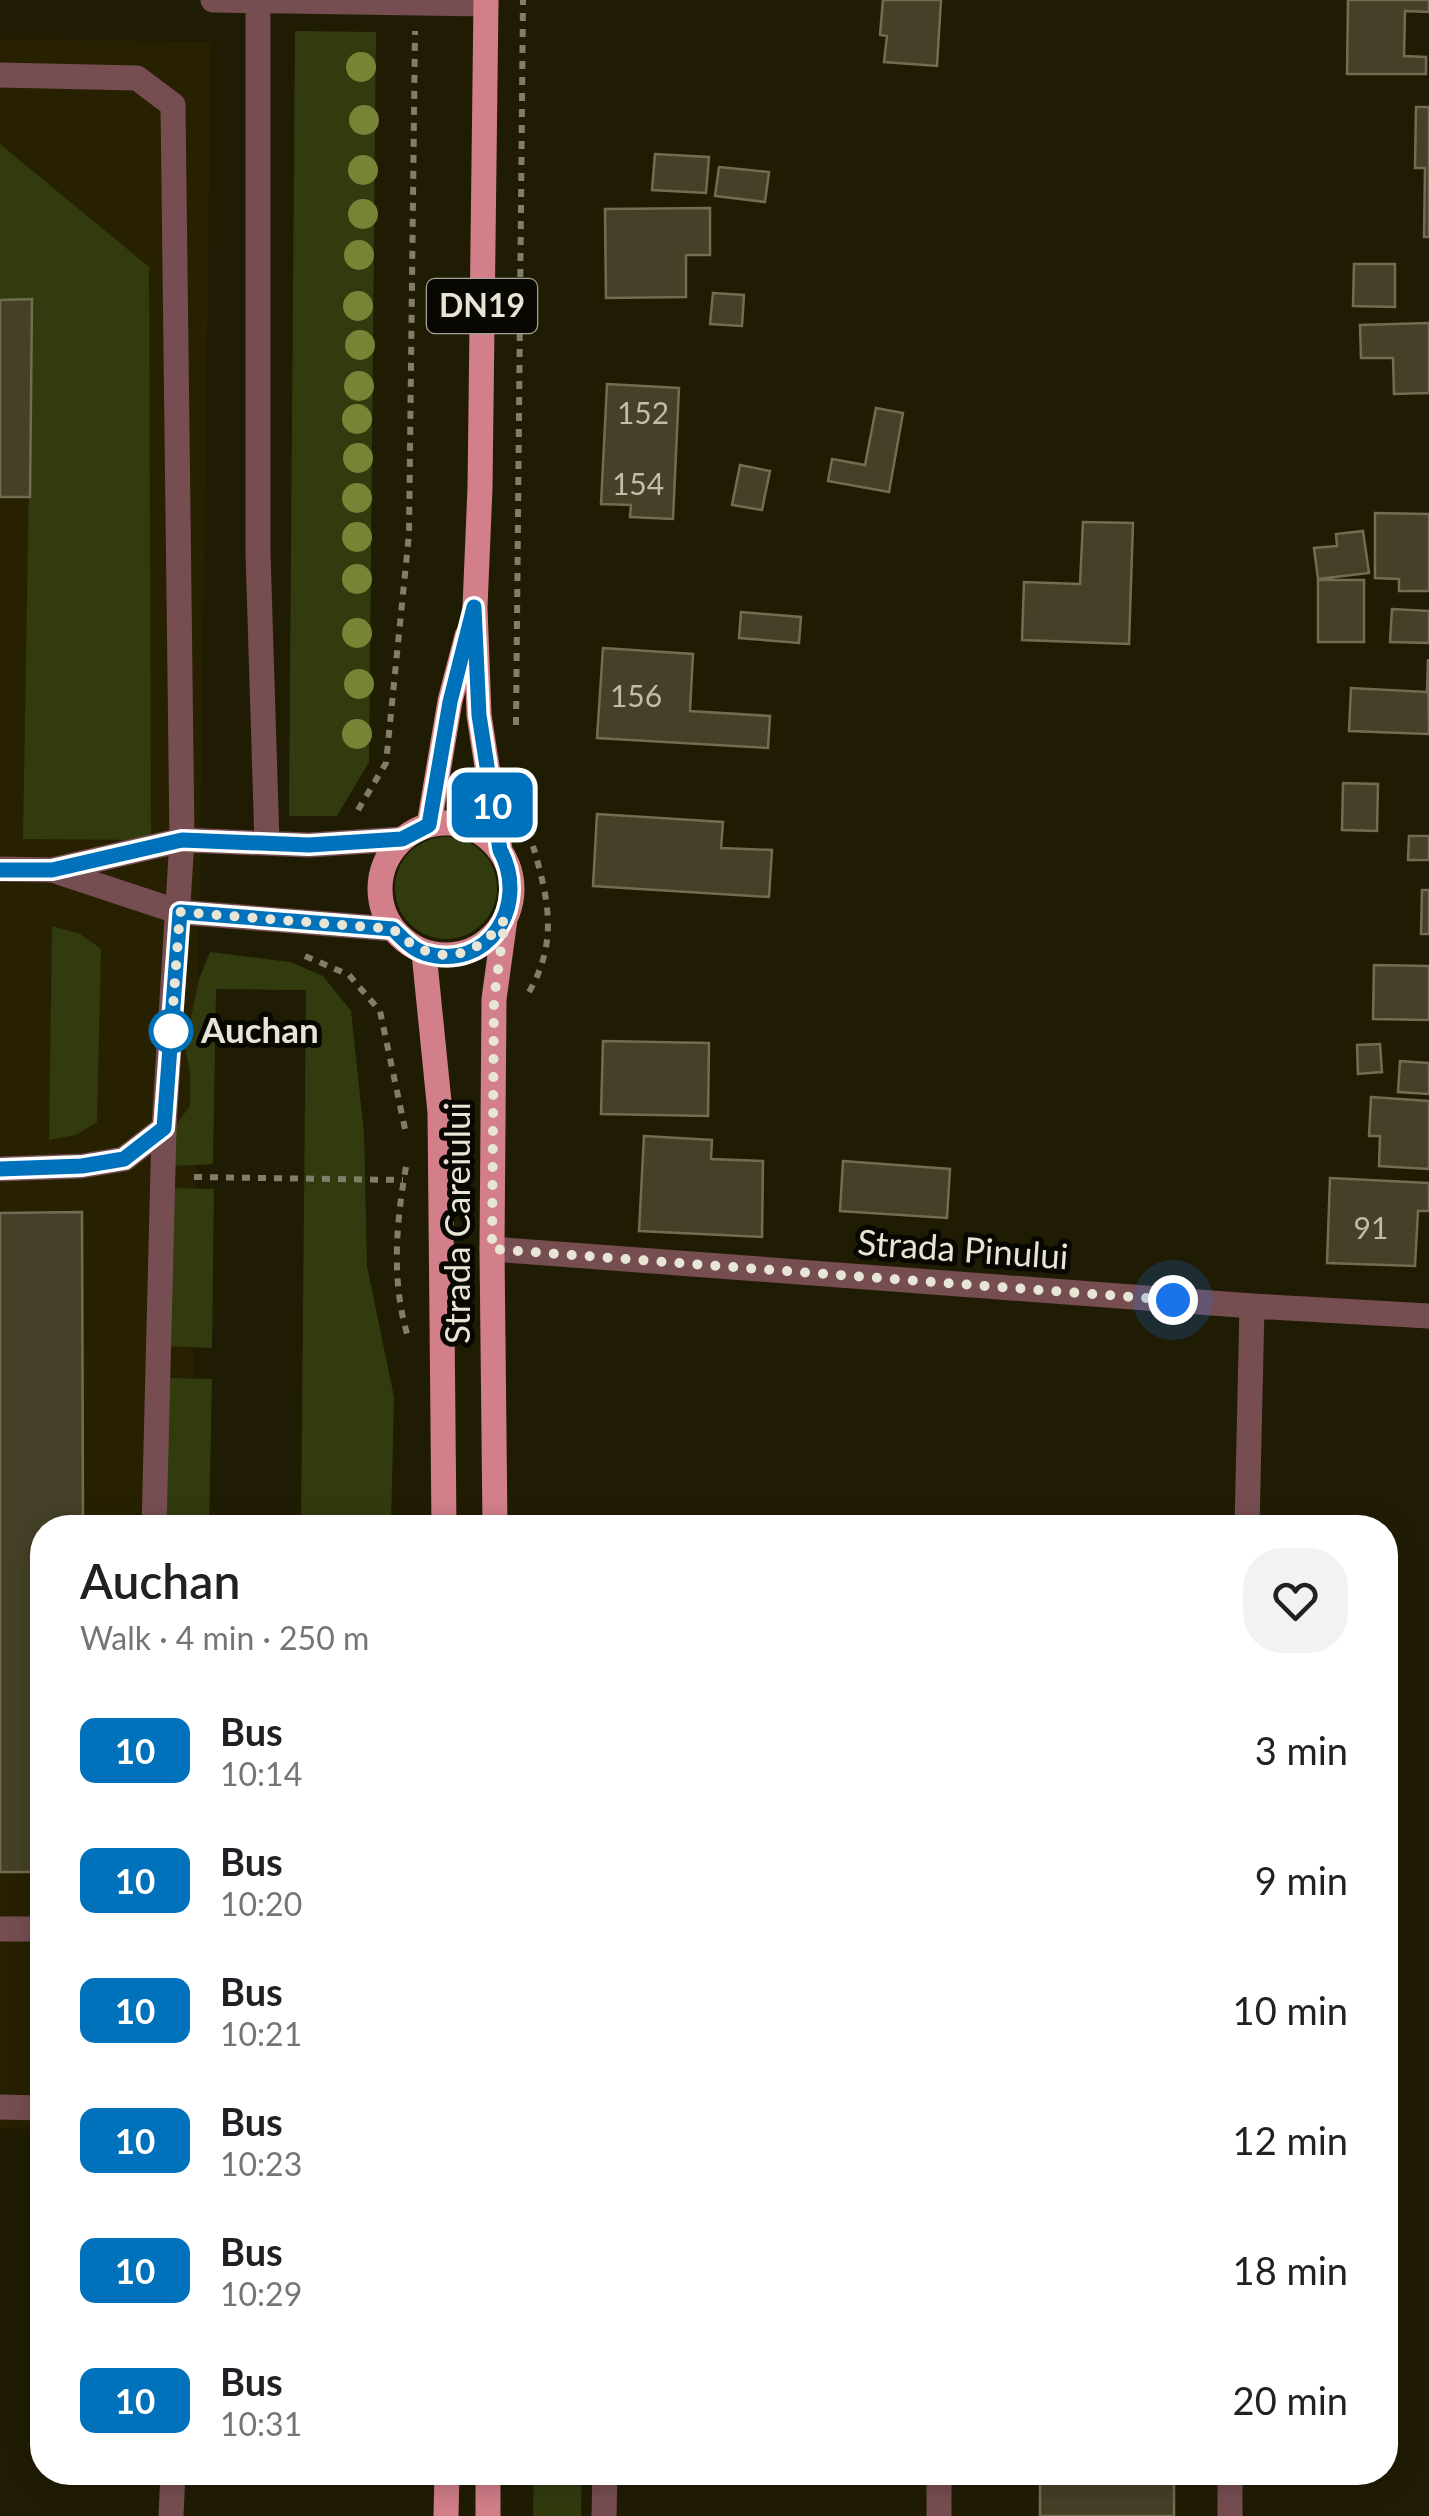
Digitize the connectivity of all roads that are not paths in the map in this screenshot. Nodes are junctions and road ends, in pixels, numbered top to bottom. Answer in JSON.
{"nodes":[{"id":1,"x":212,"y":0,"type":"edge"},
{"id":2,"x":258,"y":0,"type":"edge"},
{"id":3,"x":415,"y":2,"type":"edge"},
{"id":4,"x":486,"y":2,"type":"edge"},
{"id":5,"x":0,"y":75,"type":"edge"},
{"id":6,"x":474,"y":607,"type":"junction"},
{"id":7,"x":429,"y":825,"type":"junction"},
{"id":8,"x":402,"y":839,"type":"junction"},
{"id":9,"x":182,"y":840,"type":"junction"},
{"id":10,"x":266,"y":843,"type":"junction"},
{"id":11,"x":500,"y":850,"type":"junction"},
{"id":12,"x":0,"y":870,"type":"edge"},
{"id":13,"x":52,"y":870,"type":"junction"},
{"id":14,"x":180,"y":912,"type":"junction"},
{"id":15,"x":505,"y":919,"type":"junction"},
{"id":16,"x":393,"y":929,"type":"junction"},
{"id":17,"x":424,"y":953,"type":"junction"},
{"id":18,"x":164,"y":1128,"type":"junction"},
{"id":19,"x":0,"y":1169,"type":"edge"},
{"id":20,"x":492,"y":1249,"type":"junction"},
{"id":21,"x":1252,"y":1306,"type":"junction"},
{"id":22,"x":1429,"y":1316,"type":"edge"},
{"id":23,"x":154,"y":1515,"type":"edge"},
{"id":24,"x":444,"y":1515,"type":"edge"},
{"id":25,"x":495,"y":1515,"type":"edge"},
{"id":26,"x":1247,"y":1515,"type":"edge"},
{"id":27,"x":0,"y":1928,"type":"edge"},
{"id":28,"x":30,"y":1929,"type":"edge"},
{"id":29,"x":0,"y":2107,"type":"edge"},
{"id":30,"x":30,"y":2108,"type":"edge"},
{"id":31,"x":172,"y":2485,"type":"edge"},
{"id":32,"x":446,"y":2485,"type":"edge"},
{"id":33,"x":488,"y":2485,"type":"edge"},
{"id":34,"x":605,"y":2485,"type":"edge"},
{"id":35,"x":939,"y":2485,"type":"edge"},
{"id":36,"x":1230,"y":2485,"type":"edge"},
{"id":37,"x":171,"y":2516,"type":"edge"},
{"id":38,"x":446,"y":2516,"type":"edge"},
{"id":39,"x":488,"y":2516,"type":"edge"},
{"id":40,"x":604,"y":2516,"type":"edge"},
{"id":41,"x":938,"y":2516,"type":"edge"},
{"id":42,"x":1230,"y":2516,"type":"edge"}],
"edges":[{"from":1,"to":2,"type":"street"},
{"from":2,"to":3,"type":"street"},
{"from":2,"to":10,"type":"street"},
{"from":3,"to":4,"type":"street"},
{"from":4,"to":6,"type":"main road","number":"DN19"},
{"from":5,"to":9,"type":"street"},
{"from":6,"to":7,"type":"main road","number":"DN19"},
{"from":6,"to":11,"type":"main road","number":"DN19"},
{"from":7,"to":8,"type":"main road"},
{"from":7,"to":11,"type":"main road"},
{"from":8,"to":10,"type":"street"},
{"from":8,"to":16,"type":"main road"},
{"from":9,"to":10,"type":"street"},
{"from":9,"to":13,"type":"street"},
{"from":9,"to":14,"type":"street"},
{"from":11,"to":15,"type":"main road","number":"DN19"},
{"from":12,"to":13,"type":"street"},
{"from":13,"to":14,"type":"street"},
{"from":14,"to":16,"type":"street"},
{"from":14,"to":18,"type":"street"},
{"from":15,"to":17,"type":"main road"},
{"from":15,"to":20,"type":"main road","name":"Strada Careiului","number":"DN19"},
{"from":16,"to":17,"type":"main road"},
{"from":17,"to":24,"type":"main road","name":"Strada Careiului"},
{"from":18,"to":19,"type":"street"},
{"from":18,"to":23,"type":"street"},
{"from":20,"to":21,"type":"street","name":"Strada Pinului"},
{"from":20,"to":25,"type":"main road","name":"Strada Careiului","number":"DN19"},
{"from":21,"to":22,"type":"street","name":"Strada Pinului"},
{"from":21,"to":26,"type":"street"},
{"from":27,"to":28,"type":"street"},
{"from":29,"to":30,"type":"street"},
{"from":31,"to":37,"type":"street"},
{"from":32,"to":38,"type":"main road"},
{"from":33,"to":39,"type":"main road"},
{"from":34,"to":40,"type":"street"},
{"from":35,"to":41,"type":"street"},
{"from":36,"to":42,"type":"street"}]}
